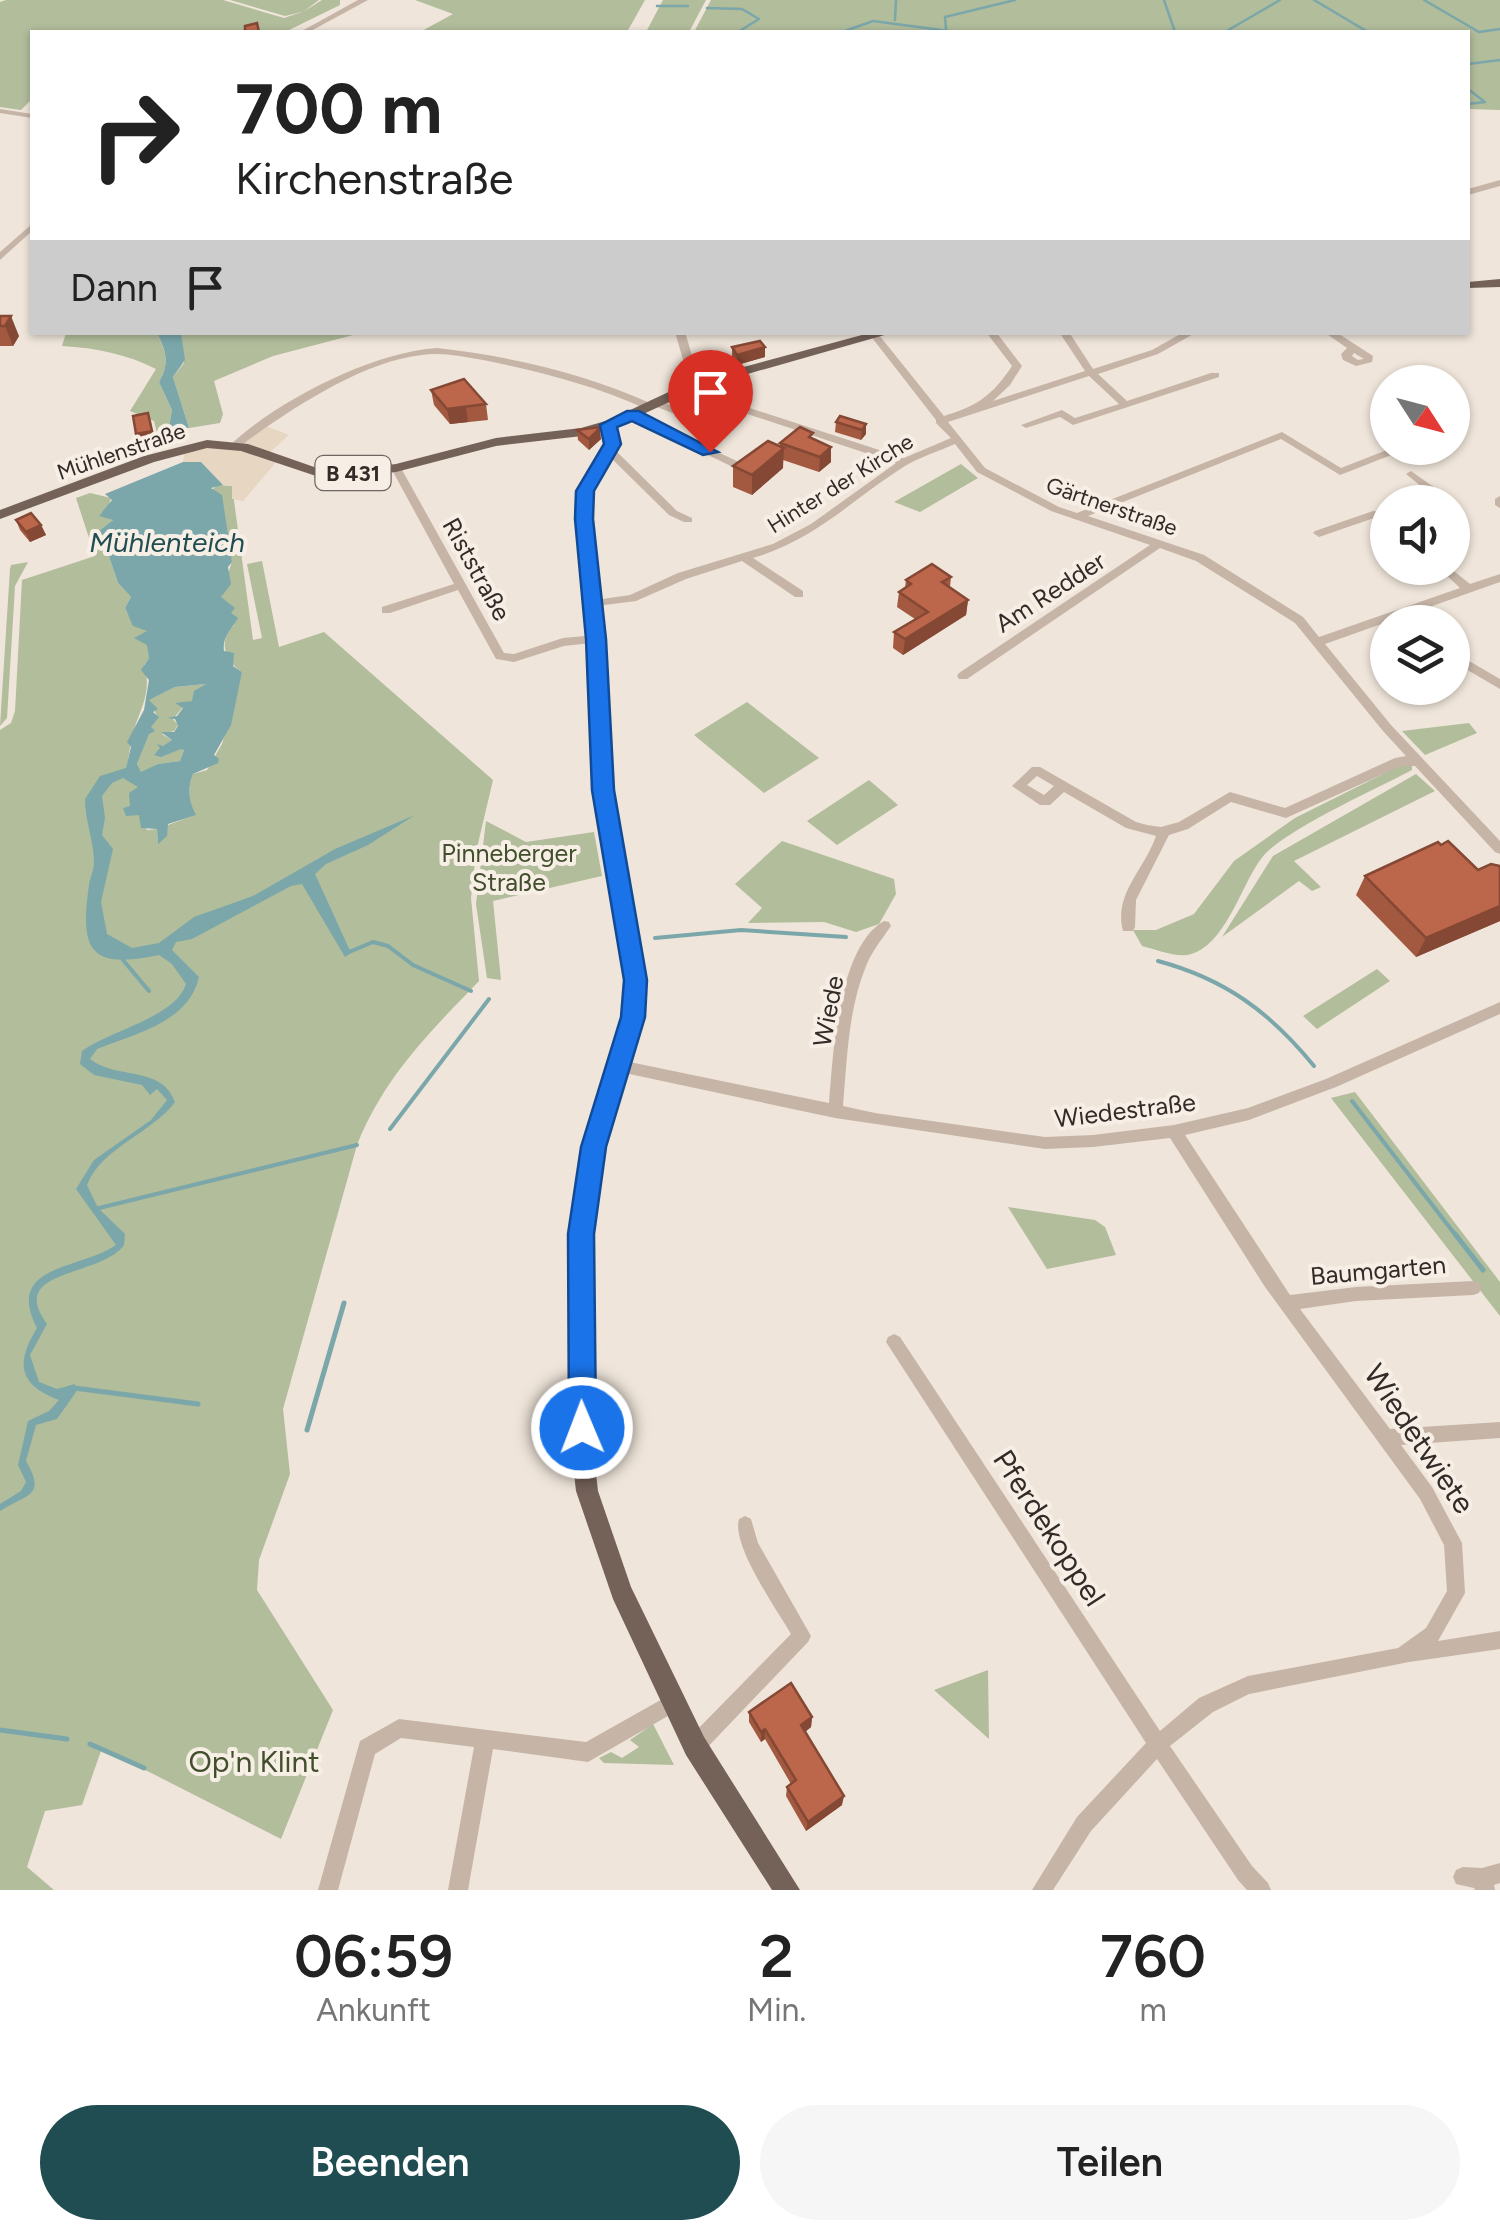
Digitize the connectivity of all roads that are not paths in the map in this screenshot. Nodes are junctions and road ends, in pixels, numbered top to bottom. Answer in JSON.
{"nodes":[{"id":1,"x":364,"y":0,"type":"edge"},
{"id":2,"x":343,"y":5,"type":"edge"},
{"id":3,"x":307,"y":30,"type":"edge"},
{"id":4,"x":0,"y":111,"type":"edge"},
{"id":5,"x":12,"y":112,"type":"junction"},
{"id":6,"x":30,"y":116,"type":"edge"},
{"id":7,"x":0,"y":122,"type":"edge"},
{"id":8,"x":1500,"y":184,"type":"edge"},
{"id":9,"x":1470,"y":192,"type":"edge"},
{"id":10,"x":30,"y":229,"type":"edge"},
{"id":11,"x":0,"y":256,"type":"edge"},
{"id":12,"x":1497,"y":283,"type":"edge"},
{"id":13,"x":1470,"y":285,"type":"edge"},
{"id":14,"x":681,"y":335,"type":"edge"},
{"id":15,"x":883,"y":335,"type":"edge"},
{"id":16,"x":993,"y":335,"type":"edge"},
{"id":17,"x":1066,"y":335,"type":"edge"},
{"id":18,"x":1187,"y":335,"type":"edge"},
{"id":19,"x":1333,"y":335,"type":"edge"},
{"id":20,"x":1353,"y":349,"type":"dead end"},
{"id":21,"x":691,"y":370,"type":"junction"},
{"id":22,"x":1090,"y":372,"type":"junction"},
{"id":23,"x":1215,"y":375,"type":"dead end"},
{"id":24,"x":705,"y":382,"type":"junction"},
{"id":25,"x":677,"y":391,"type":"junction"},
{"id":26,"x":651,"y":404,"type":"junction"},
{"id":27,"x":1125,"y":404,"type":"junction"},
{"id":28,"x":979,"y":408,"type":"junction"},
{"id":29,"x":633,"y":415,"type":"junction"},
{"id":30,"x":699,"y":420,"type":"dead end"},
{"id":31,"x":940,"y":422,"type":"junction"},
{"id":32,"x":608,"y":425,"type":"junction"},
{"id":33,"x":1026,"y":425,"type":"dead end"},
{"id":34,"x":953,"y":441,"type":"junction"},
{"id":35,"x":235,"y":446,"type":"junction"},
{"id":36,"x":609,"y":450,"type":"junction"},
{"id":37,"x":1370,"y":460,"type":"edge"},
{"id":38,"x":902,"y":463,"type":"junction"},
{"id":39,"x":739,"y":466,"type":"edge"},
{"id":40,"x":396,"y":468,"type":"junction"},
{"id":41,"x":1411,"y":474,"type":"dead end"},
{"id":42,"x":1426,"y":485,"type":"edge"},
{"id":43,"x":1370,"y":515,"type":"edge"},
{"id":44,"x":0,"y":516,"type":"edge"},
{"id":45,"x":1077,"y":517,"type":"junction"},
{"id":46,"x":688,"y":520,"type":"dead end"},
{"id":47,"x":1320,"y":533,"type":"dead end"},
{"id":48,"x":1160,"y":544,"type":"junction"},
{"id":49,"x":746,"y":559,"type":"junction"},
{"id":50,"x":1500,"y":578,"type":"edge"},
{"id":51,"x":1464,"y":585,"type":"edge"},
{"id":52,"x":460,"y":586,"type":"junction"},
{"id":53,"x":1467,"y":588,"type":"junction"},
{"id":54,"x":799,"y":594,"type":"dead end"},
{"id":55,"x":593,"y":604,"type":"junction"},
{"id":56,"x":1421,"y":605,"type":"edge"},
{"id":57,"x":386,"y":610,"type":"dead end"},
{"id":58,"x":1370,"y":623,"type":"edge"},
{"id":59,"x":596,"y":639,"type":"junction"},
{"id":60,"x":1320,"y":641,"type":"junction"},
{"id":61,"x":1470,"y":666,"type":"edge"},
{"id":62,"x":963,"y":676,"type":"dead end"},
{"id":63,"x":1500,"y":685,"type":"edge"},
{"id":64,"x":1418,"y":761,"type":"junction"},
{"id":65,"x":1063,"y":786,"type":"dead end"},
{"id":66,"x":1163,"y":832,"type":"junction"},
{"id":67,"x":1500,"y":849,"type":"edge"},
{"id":68,"x":884,"y":926,"type":"dead end"},
{"id":69,"x":1128,"y":926,"type":"dead end"},
{"id":70,"x":1500,"y":1008,"type":"edge"},
{"id":71,"x":620,"y":1066,"type":"junction"},
{"id":72,"x":836,"y":1112,"type":"junction"},
{"id":73,"x":1174,"y":1130,"type":"junction"},
{"id":74,"x":1473,"y":1288,"type":"dead end"},
{"id":75,"x":1287,"y":1303,"type":"junction"},
{"id":76,"x":894,"y":1342,"type":"dead end"},
{"id":77,"x":1500,"y":1430,"type":"edge"},
{"id":78,"x":1385,"y":1438,"type":"junction"},
{"id":79,"x":746,"y":1525,"type":"dead end"},
{"id":80,"x":1500,"y":1640,"type":"edge"},
{"id":81,"x":1402,"y":1656,"type":"junction"},
{"id":82,"x":673,"y":1702,"type":"junction"},
{"id":83,"x":486,"y":1739,"type":"junction"},
{"id":84,"x":1158,"y":1744,"type":"junction"},
{"id":85,"x":696,"y":1746,"type":"junction"},
{"id":86,"x":328,"y":1890,"type":"edge"},
{"id":87,"x":458,"y":1890,"type":"edge"},
{"id":88,"x":787,"y":1890,"type":"edge"},
{"id":89,"x":1042,"y":1890,"type":"edge"},
{"id":90,"x":1261,"y":1890,"type":"edge"}],
"edges":[{"from":1,"to":2,"type":"street"},
{"from":2,"to":3,"type":"street"},
{"from":4,"to":5,"type":"street"},
{"from":5,"to":6,"type":"street"},
{"from":5,"to":7,"type":"street"},
{"from":8,"to":9,"type":"street"},
{"from":10,"to":11,"type":"street"},
{"from":12,"to":13,"type":"main road"},
{"from":14,"to":21,"type":"street"},
{"from":15,"to":24,"type":"main road","number":"B 431"},
{"from":15,"to":31,"type":"street","name":"Gärtnerstraße"},
{"from":16,"to":28,"type":"street"},
{"from":17,"to":22,"type":"street"},
{"from":18,"to":22,"type":"street"},
{"from":19,"to":20,"type":"street"},
{"from":21,"to":24,"type":"street"},
{"from":21,"to":25,"type":"street"},
{"from":22,"to":27,"type":"street"},
{"from":22,"to":28,"type":"street"},
{"from":23,"to":27,"type":"street"},
{"from":24,"to":25,"type":"main road","number":"B 431"},
{"from":24,"to":38,"type":"street"},
{"from":25,"to":26,"type":"main road","number":"B 431"},
{"from":26,"to":29,"type":"main road","number":"B 431"},
{"from":26,"to":30,"type":"street"},
{"from":26,"to":35,"type":"street"},
{"from":27,"to":33,"type":"street"},
{"from":28,"to":31,"type":"street"},
{"from":29,"to":32,"type":"main road","number":"B 431"},
{"from":29,"to":39,"type":"street"},
{"from":31,"to":34,"type":"street","name":"Gärtnerstraße"},
{"from":32,"to":36,"type":"main road"},
{"from":32,"to":40,"type":"main road","name":"Mühlenstraße","number":"B 431"},
{"from":34,"to":38,"type":"street","name":"Hinter der Kirche"},
{"from":34,"to":45,"type":"street","name":"Gärtnerstraße"},
{"from":35,"to":40,"type":"main road","name":"Mühlenstraße","number":"B 431"},
{"from":35,"to":44,"type":"main road","name":"Mühlenstraße","number":"B 431"},
{"from":36,"to":46,"type":"street"},
{"from":36,"to":55,"type":"main road"},
{"from":37,"to":45,"type":"street"},
{"from":38,"to":49,"type":"street","name":"Hinter der Kirche"},
{"from":40,"to":52,"type":"street","name":"Riststraße"},
{"from":41,"to":42,"type":"street"},
{"from":43,"to":47,"type":"street"},
{"from":45,"to":48,"type":"street","name":"Gärtnerstraße"},
{"from":48,"to":60,"type":"street","name":"Gärtnerstraße"},
{"from":48,"to":62,"type":"street","name":"Am Redder"},
{"from":49,"to":54,"type":"street","name":"Hinter der Kirche"},
{"from":49,"to":55,"type":"street","name":"Hinter der Kirche"},
{"from":50,"to":53,"type":"street"},
{"from":51,"to":53,"type":"street"},
{"from":52,"to":57,"type":"street"},
{"from":52,"to":59,"type":"street","name":"Riststraße"},
{"from":53,"to":56,"type":"street"},
{"from":55,"to":59,"type":"main road"},
{"from":58,"to":60,"type":"street"},
{"from":59,"to":71,"type":"main road"},
{"from":60,"to":64,"type":"street","name":"Gärtnerstraße"},
{"from":61,"to":63,"type":"street"},
{"from":64,"to":66,"type":"street"},
{"from":64,"to":67,"type":"street","name":"Gärtnerstraße"},
{"from":65,"to":66,"type":"street"},
{"from":66,"to":69,"type":"street"},
{"from":68,"to":72,"type":"street","name":"Wiede"},
{"from":70,"to":73,"type":"street","name":"Wiedestraße"},
{"from":71,"to":72,"type":"street","name":"Wiedestraße"},
{"from":71,"to":82,"type":"main road"},
{"from":72,"to":73,"type":"street","name":"Wiedestraße"},
{"from":73,"to":75,"type":"street","name":"Wiedetwiete"},
{"from":74,"to":75,"type":"street","name":"Baumgarten"},
{"from":75,"to":78,"type":"street","name":"Wiedetwiete"},
{"from":76,"to":84,"type":"street","name":"Pferdekoppel"},
{"from":77,"to":78,"type":"street"},
{"from":78,"to":81,"type":"street","name":"Wiedetwiete"},
{"from":79,"to":85,"type":"street"},
{"from":80,"to":81,"type":"street"},
{"from":81,"to":84,"type":"street","name":"Wiedetwiete"},
{"from":82,"to":83,"type":"street"},
{"from":82,"to":85,"type":"main road"},
{"from":83,"to":86,"type":"street"},
{"from":83,"to":87,"type":"street"},
{"from":84,"to":89,"type":"street","name":"Wiedetwiete"},
{"from":84,"to":90,"type":"street","name":"Pferdekoppel"},
{"from":85,"to":88,"type":"main road"}]}
